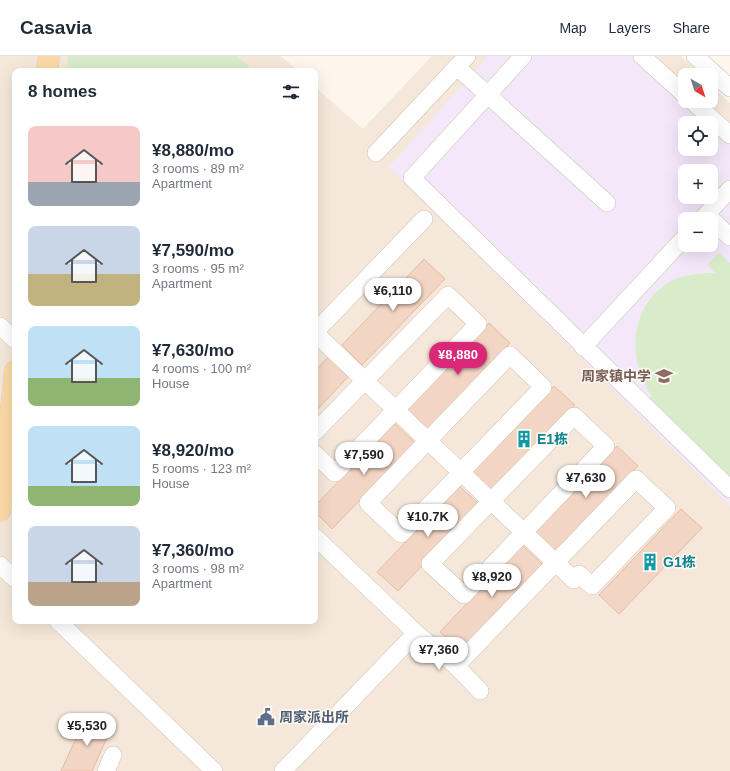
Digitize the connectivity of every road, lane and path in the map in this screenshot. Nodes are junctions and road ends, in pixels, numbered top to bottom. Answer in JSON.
{"nodes":[{"id":1,"x":49,"y":56,"type":"edge"},
{"id":2,"x":523,"y":56,"type":"edge"},
{"id":3,"x":642,"y":56,"type":"edge"},
{"id":4,"x":695,"y":56,"type":"edge"},
{"id":5,"x":462,"y":61,"type":"edge"},
{"id":6,"x":47,"y":68,"type":"edge"},
{"id":7,"x":678,"y":88,"type":"edge"},
{"id":8,"x":730,"y":88,"type":"edge"},
{"id":9,"x":487,"y":94,"type":"junction"},
{"id":10,"x":700,"y":108,"type":"edge"},
{"id":11,"x":730,"y":135,"type":"edge"},
{"id":12,"x":376,"y":153,"type":"dead end"},
{"id":13,"x":730,"y":189,"type":"edge"},
{"id":14,"x":607,"y":203,"type":"dead end"},
{"id":15,"x":712,"y":212,"type":"edge"},
{"id":16,"x":424,"y":219,"type":"dead end"},
{"id":17,"x":718,"y":227,"type":"edge"},
{"id":18,"x":730,"y":237,"type":"edge"},
{"id":19,"x":678,"y":245,"type":"edge"},
{"id":20,"x":0,"y":326,"type":"edge"},
{"id":21,"x":318,"y":330,"type":"edge"},
{"id":22,"x":318,"y":336,"type":"edge"},
{"id":23,"x":12,"y":337,"type":"edge"},
{"id":24,"x":583,"y":347,"type":"junction"},
{"id":25,"x":365,"y":380,"type":"junction"},
{"id":26,"x":12,"y":399,"type":"edge"},
{"id":27,"x":396,"y":410,"type":"junction"},
{"id":28,"x":318,"y":429,"type":"edge"},
{"id":29,"x":428,"y":441,"type":"junction"},
{"id":30,"x":318,"y":457,"type":"edge"},
{"id":31,"x":461,"y":472,"type":"junction"},
{"id":32,"x":730,"y":489,"type":"edge"},
{"id":33,"x":491,"y":501,"type":"junction"},
{"id":34,"x":0,"y":510,"type":"edge"},
{"id":35,"x":524,"y":532,"type":"junction"},
{"id":36,"x":318,"y":540,"type":"edge"},
{"id":37,"x":556,"y":563,"type":"junction"},
{"id":38,"x":0,"y":565,"type":"edge"},
{"id":39,"x":12,"y":577,"type":"edge"},
{"id":40,"x":61,"y":624,"type":"edge"},
{"id":41,"x":416,"y":633,"type":"junction"},
{"id":42,"x":456,"y":666,"type":"junction"},
{"id":43,"x":480,"y":691,"type":"dead end"},
{"id":44,"x":113,"y":755,"type":"dead end"},
{"id":45,"x":106,"y":771,"type":"edge"},
{"id":46,"x":214,"y":771,"type":"edge"},
{"id":47,"x":284,"y":771,"type":"edge"}],
"edges":[{"from":1,"to":6,"type":"main road"},
{"from":2,"to":9,"type":"street"},
{"from":3,"to":7,"type":"street"},
{"from":4,"to":8,"type":"street"},
{"from":5,"to":9,"type":"street"},
{"from":5,"to":12,"type":"street"},
{"from":9,"to":14,"type":"street"},
{"from":9,"to":24,"type":"street"},
{"from":10,"to":11,"type":"street"},
{"from":13,"to":15,"type":"street"},
{"from":16,"to":21,"type":"street"},
{"from":17,"to":18,"type":"street"},
{"from":19,"to":24,"type":"street"},
{"from":20,"to":23,"type":"street"},
{"from":22,"to":25,"type":"street"},
{"from":24,"to":32,"type":"street"},
{"from":25,"to":27,"type":"street"},
{"from":25,"to":27,"type":"street"},
{"from":25,"to":28,"type":"street"},
{"from":26,"to":34,"type":"main road"},
{"from":27,"to":29,"type":"street"},
{"from":27,"to":30,"type":"street"},
{"from":29,"to":31,"type":"street"},
{"from":29,"to":31,"type":"street"},
{"from":29,"to":31,"type":"street"},
{"from":31,"to":33,"type":"street"},
{"from":33,"to":35,"type":"street"},
{"from":33,"to":35,"type":"street"},
{"from":33,"to":35,"type":"street"},
{"from":35,"to":37,"type":"street"},
{"from":36,"to":41,"type":"street"},
{"from":37,"to":37,"type":"street"},
{"from":37,"to":42,"type":"street"},
{"from":38,"to":39,"type":"street"},
{"from":40,"to":46,"type":"street"},
{"from":41,"to":42,"type":"street"},
{"from":41,"to":47,"type":"street"},
{"from":42,"to":43,"type":"street"},
{"from":44,"to":45,"type":"street"}]}
